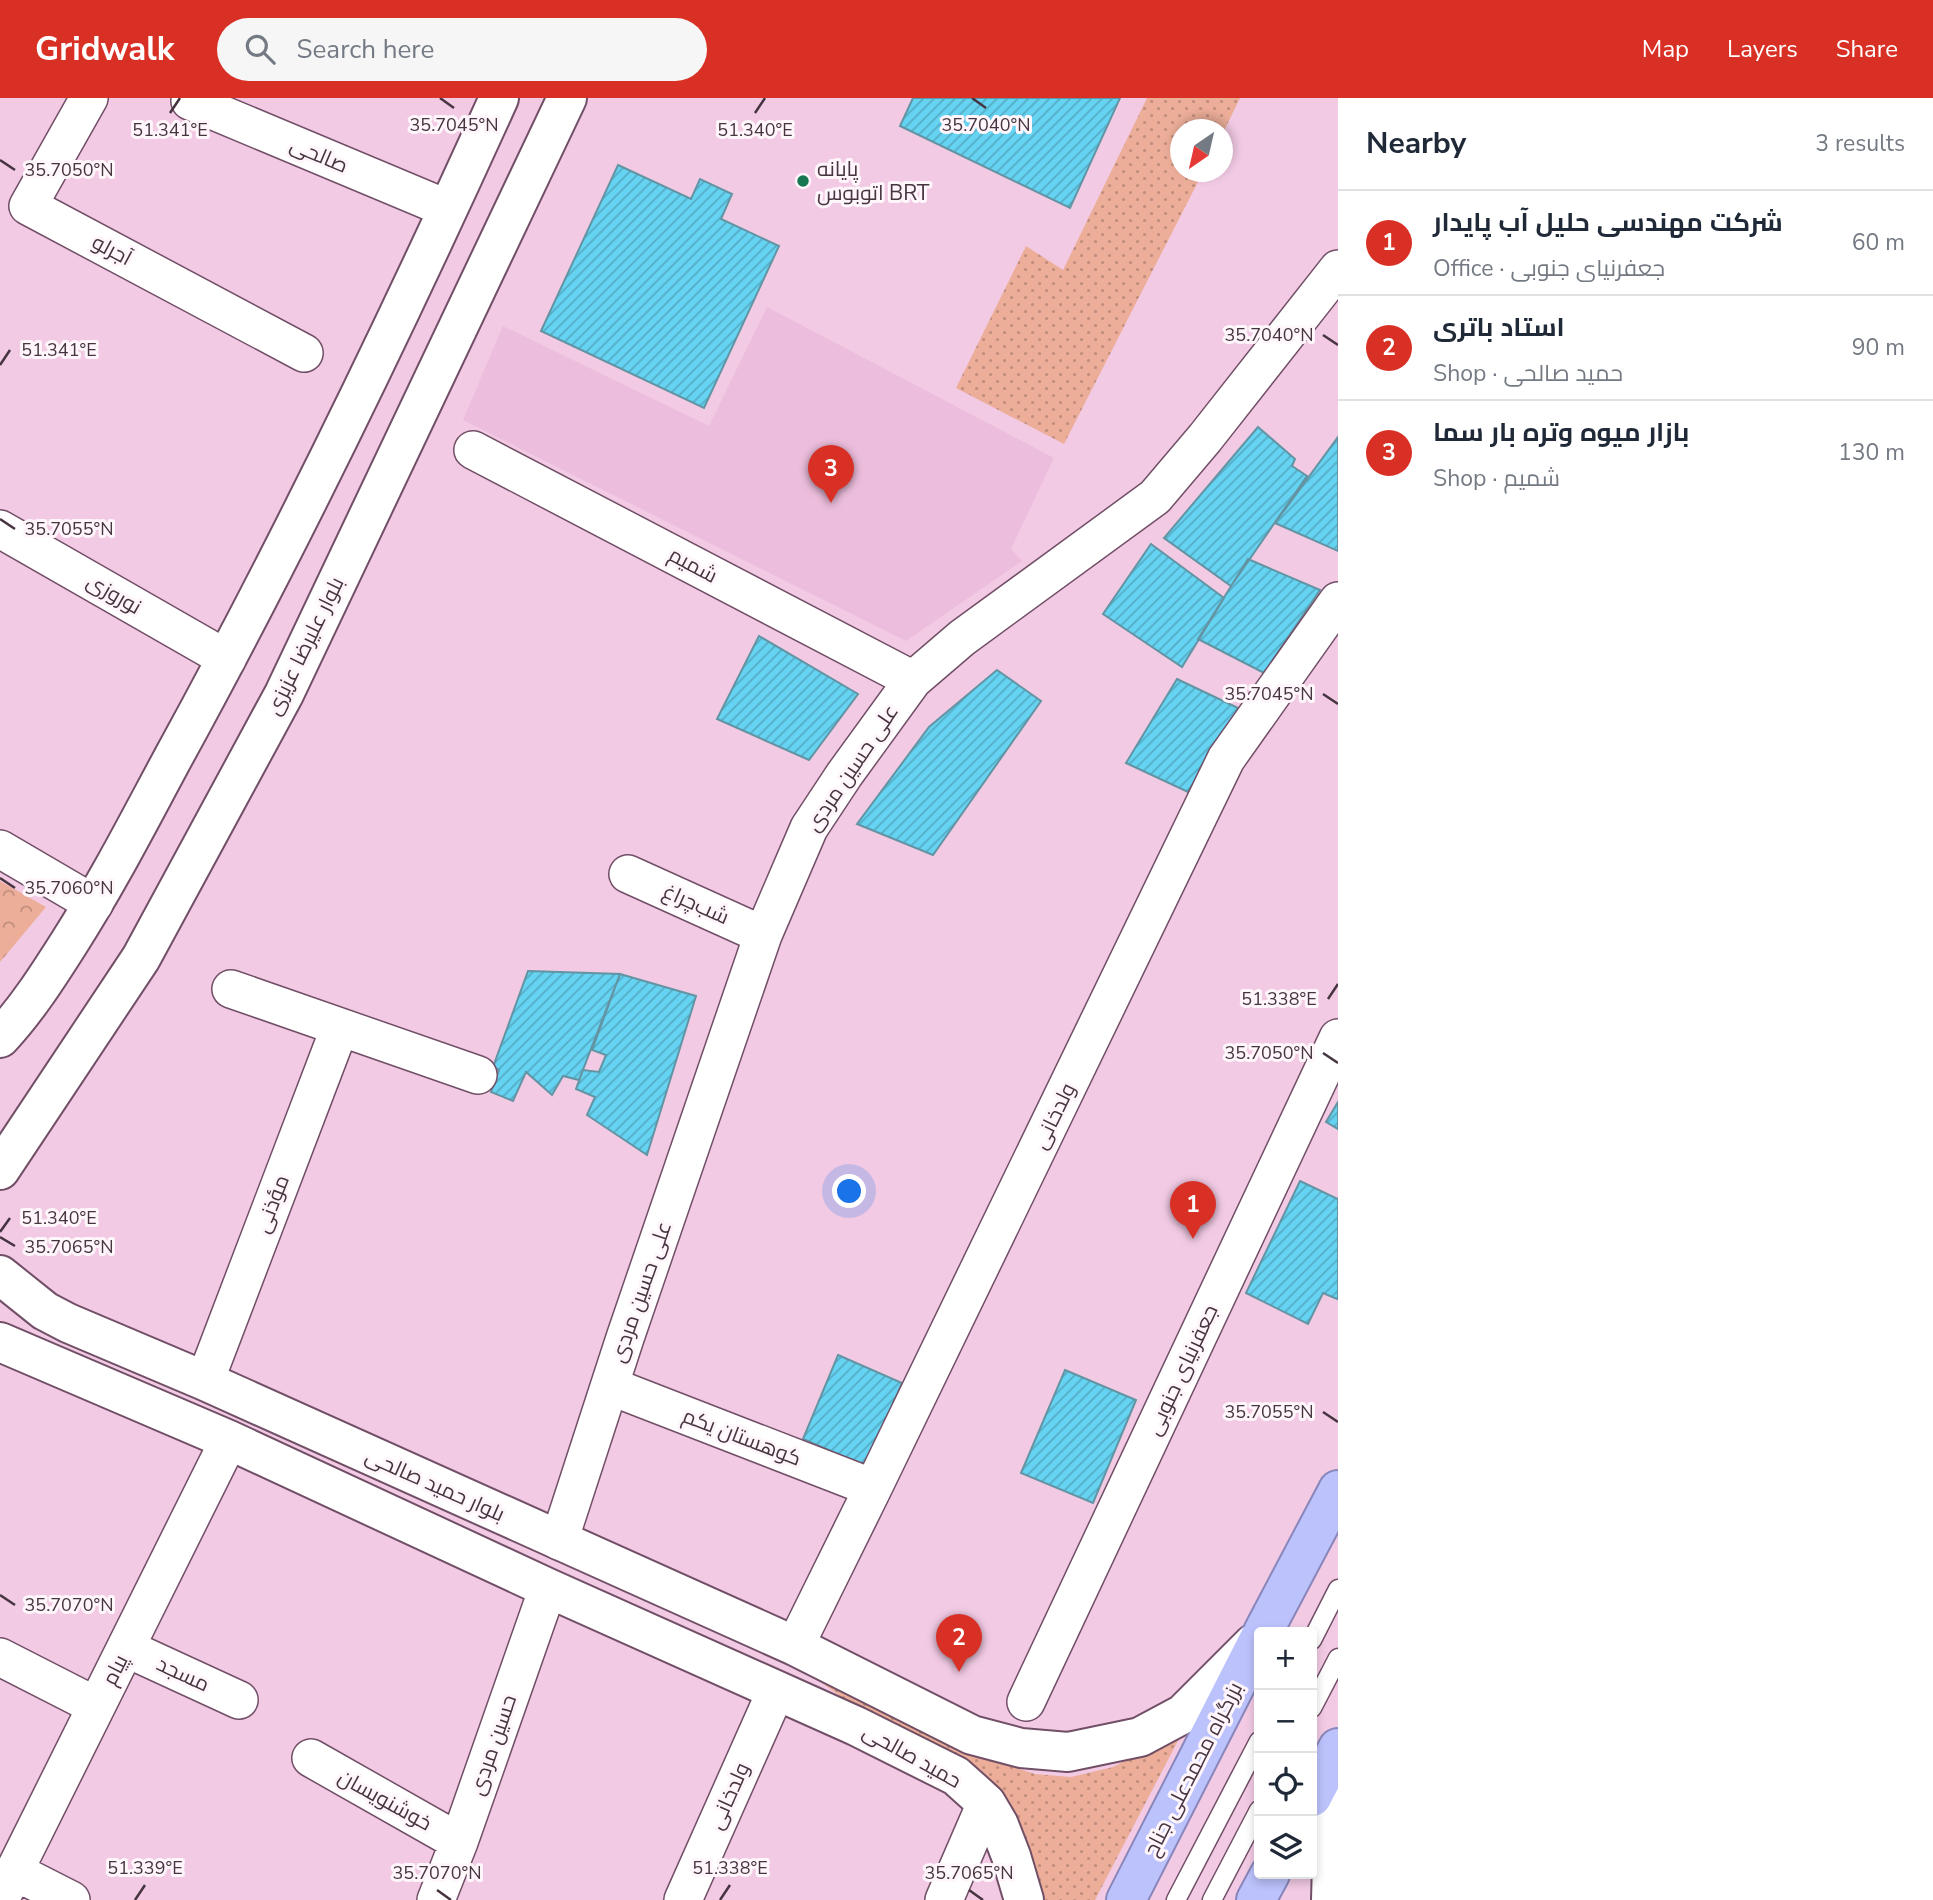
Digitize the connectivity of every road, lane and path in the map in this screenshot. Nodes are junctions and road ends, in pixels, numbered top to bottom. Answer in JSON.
{"nodes":[{"id":1,"x":89,"y":98,"type":"edge"},
{"id":2,"x":499,"y":98,"type":"edge"},
{"id":3,"x":567,"y":98,"type":"edge"},
{"id":4,"x":190,"y":101,"type":"dead end"},
{"id":5,"x":448,"y":209,"type":"junction"},
{"id":6,"x":1338,"y":269,"type":"edge"},
{"id":7,"x":304,"y":353,"type":"dead end"},
{"id":8,"x":473,"y":450,"type":"dead end"},
{"id":9,"x":0,"y":529,"type":"edge"},
{"id":10,"x":1338,"y":601,"type":"edge"},
{"id":11,"x":227,"y":659,"type":"junction"},
{"id":12,"x":912,"y":680,"type":"junction"},
{"id":13,"x":0,"y":849,"type":"edge"},
{"id":14,"x":628,"y":874,"type":"dead end"},
{"id":15,"x":94,"y":904,"type":"junction"},
{"id":16,"x":763,"y":935,"type":"junction"},
{"id":17,"x":231,"y":989,"type":"dead end"},
{"id":18,"x":340,"y":1027,"type":"junction"},
{"id":19,"x":0,"y":1038,"type":"edge"},
{"id":20,"x":1338,"y":1038,"type":"edge"},
{"id":21,"x":478,"y":1076,"type":"dead end"},
{"id":22,"x":0,"y":1170,"type":"edge"},
{"id":23,"x":0,"y":1275,"type":"edge"},
{"id":24,"x":0,"y":1342,"type":"edge"},
{"id":25,"x":205,"y":1381,"type":"junction"},
{"id":26,"x":610,"y":1386,"type":"junction"},
{"id":27,"x":229,"y":1440,"type":"junction"},
{"id":28,"x":873,"y":1488,"type":"junction"},
{"id":29,"x":1338,"y":1490,"type":"edge"},
{"id":30,"x":559,"y":1541,"type":"junction"},
{"id":31,"x":548,"y":1588,"type":"junction"},
{"id":32,"x":1338,"y":1589,"type":"edge"},
{"id":33,"x":1266,"y":1627,"type":"edge"},
{"id":34,"x":1317,"y":1630,"type":"edge"},
{"id":35,"x":1254,"y":1643,"type":"edge"},
{"id":36,"x":795,"y":1646,"type":"junction"},
{"id":37,"x":126,"y":1648,"type":"junction"},
{"id":38,"x":1254,"y":1648,"type":"edge"},
{"id":39,"x":0,"y":1657,"type":"edge"},
{"id":40,"x":1338,"y":1658,"type":"edge"},
{"id":41,"x":875,"y":1686,"type":"joint"},
{"id":42,"x":776,"y":1691,"type":"junction"},
{"id":43,"x":1317,"y":1698,"type":"edge"},
{"id":44,"x":239,"y":1700,"type":"dead end"},
{"id":45,"x":1026,"y":1702,"type":"dead end"},
{"id":46,"x":96,"y":1706,"type":"junction"},
{"id":47,"x":1338,"y":1748,"type":"edge"},
{"id":48,"x":1254,"y":1751,"type":"edge"},
{"id":49,"x":312,"y":1758,"type":"dead end"},
{"id":50,"x":1317,"y":1788,"type":"edge"},
{"id":51,"x":1338,"y":1794,"type":"edge"},
{"id":52,"x":986,"y":1802,"type":"junction"},
{"id":53,"x":1256,"y":1816,"type":"edge"},
{"id":54,"x":460,"y":1842,"type":"junction"},
{"id":55,"x":1267,"y":1879,"type":"edge"},
{"id":56,"x":7,"y":1886,"type":"edge"},
{"id":57,"x":72,"y":1900,"type":"edge"},
{"id":58,"x":436,"y":1900,"type":"edge"},
{"id":59,"x":683,"y":1900,"type":"edge"},
{"id":60,"x":944,"y":1900,"type":"edge"},
{"id":61,"x":1024,"y":1900,"type":"edge"},
{"id":62,"x":1126,"y":1900,"type":"edge"},
{"id":63,"x":1176,"y":1900,"type":"edge"},
{"id":64,"x":1213,"y":1900,"type":"edge"},
{"id":65,"x":1256,"y":1900,"type":"edge"},
{"id":66,"x":1331,"y":1900,"type":"edge"}],
"edges":[{"from":1,"to":7,"type":"street","name":"آجرلو"},
{"from":2,"to":5,"type":"main road"},
{"from":3,"to":22,"type":"main road","name":"بلوار علیرضا عزیزی"},
{"from":4,"to":5,"type":"street","name":"صالحی"},
{"from":5,"to":11,"type":"main road"},
{"from":6,"to":12,"type":"street","name":"علی حسین مردی"},
{"from":8,"to":12,"type":"street","name":"شمیم"},
{"from":9,"to":11,"type":"street","name":"نوروزی"},
{"from":10,"to":28,"type":"street","name":"ولدخانی"},
{"from":11,"to":15,"type":"main road"},
{"from":12,"to":16,"type":"street","name":"علی حسین مردی"},
{"from":13,"to":15,"type":"street"},
{"from":14,"to":16,"type":"street","name":"شب‌چراغ"},
{"from":15,"to":19,"type":"main road"},
{"from":16,"to":26,"type":"street","name":"علی حسین مردی"},
{"from":17,"to":18,"type":"street"},
{"from":18,"to":21,"type":"street"},
{"from":18,"to":25,"type":"street","name":"مؤذنی"},
{"from":20,"to":45,"type":"street","name":"جعفرنیای جنوبی"},
{"from":23,"to":25,"type":"main road","name":"بلوار حمید صالحی"},
{"from":24,"to":27,"type":"main road"},
{"from":25,"to":30,"type":"main road","name":"بلوار حمید صالحی"},
{"from":26,"to":28,"type":"street","name":"کوهستان یکم"},
{"from":26,"to":30,"type":"street","name":"علی حسین مردی"},
{"from":27,"to":31,"type":"main road"},
{"from":27,"to":37,"type":"street","name":"پیام"},
{"from":28,"to":36,"type":"street","name":"ولدخانی"},
{"from":29,"to":33,"type":"highway"},
{"from":30,"to":36,"type":"main road","name":"بلوار حمید صالحی"},
{"from":31,"to":42,"type":"main road"},
{"from":31,"to":54,"type":"street","name":"حسین مردی"},
{"from":32,"to":34,"type":"lane"},
{"from":35,"to":41,"type":"main road","name":"حمید صالحی"},
{"from":36,"to":41,"type":"main road","name":"بلوار حمید صالحی"},
{"from":36,"to":42,"type":"main road"},
{"from":37,"to":44,"type":"street","name":"مسجد"},
{"from":37,"to":46,"type":"street","name":"پیام"},
{"from":38,"to":62,"type":"highway","name":"بزرگراه محمدعلی جناح"},
{"from":39,"to":46,"type":"street"},
{"from":40,"to":43,"type":"lane"},
{"from":42,"to":52,"type":"main road","name":"حمید صالحی"},
{"from":42,"to":59,"type":"street","name":"ولدخانی"},
{"from":46,"to":56,"type":"street","name":"پیام"},
{"from":47,"to":50,"type":"highway"},
{"from":48,"to":63,"type":"lane"},
{"from":49,"to":54,"type":"street","name":"خوشنویسان"},
{"from":51,"to":66,"type":"main road"},
{"from":52,"to":60,"type":"street"},
{"from":52,"to":61,"type":"main road","name":"حمید صالحی"},
{"from":53,"to":64,"type":"lane"},
{"from":54,"to":58,"type":"street","name":"حسین مردی"},
{"from":55,"to":65,"type":"highway"},
{"from":56,"to":57,"type":"street"}]}
